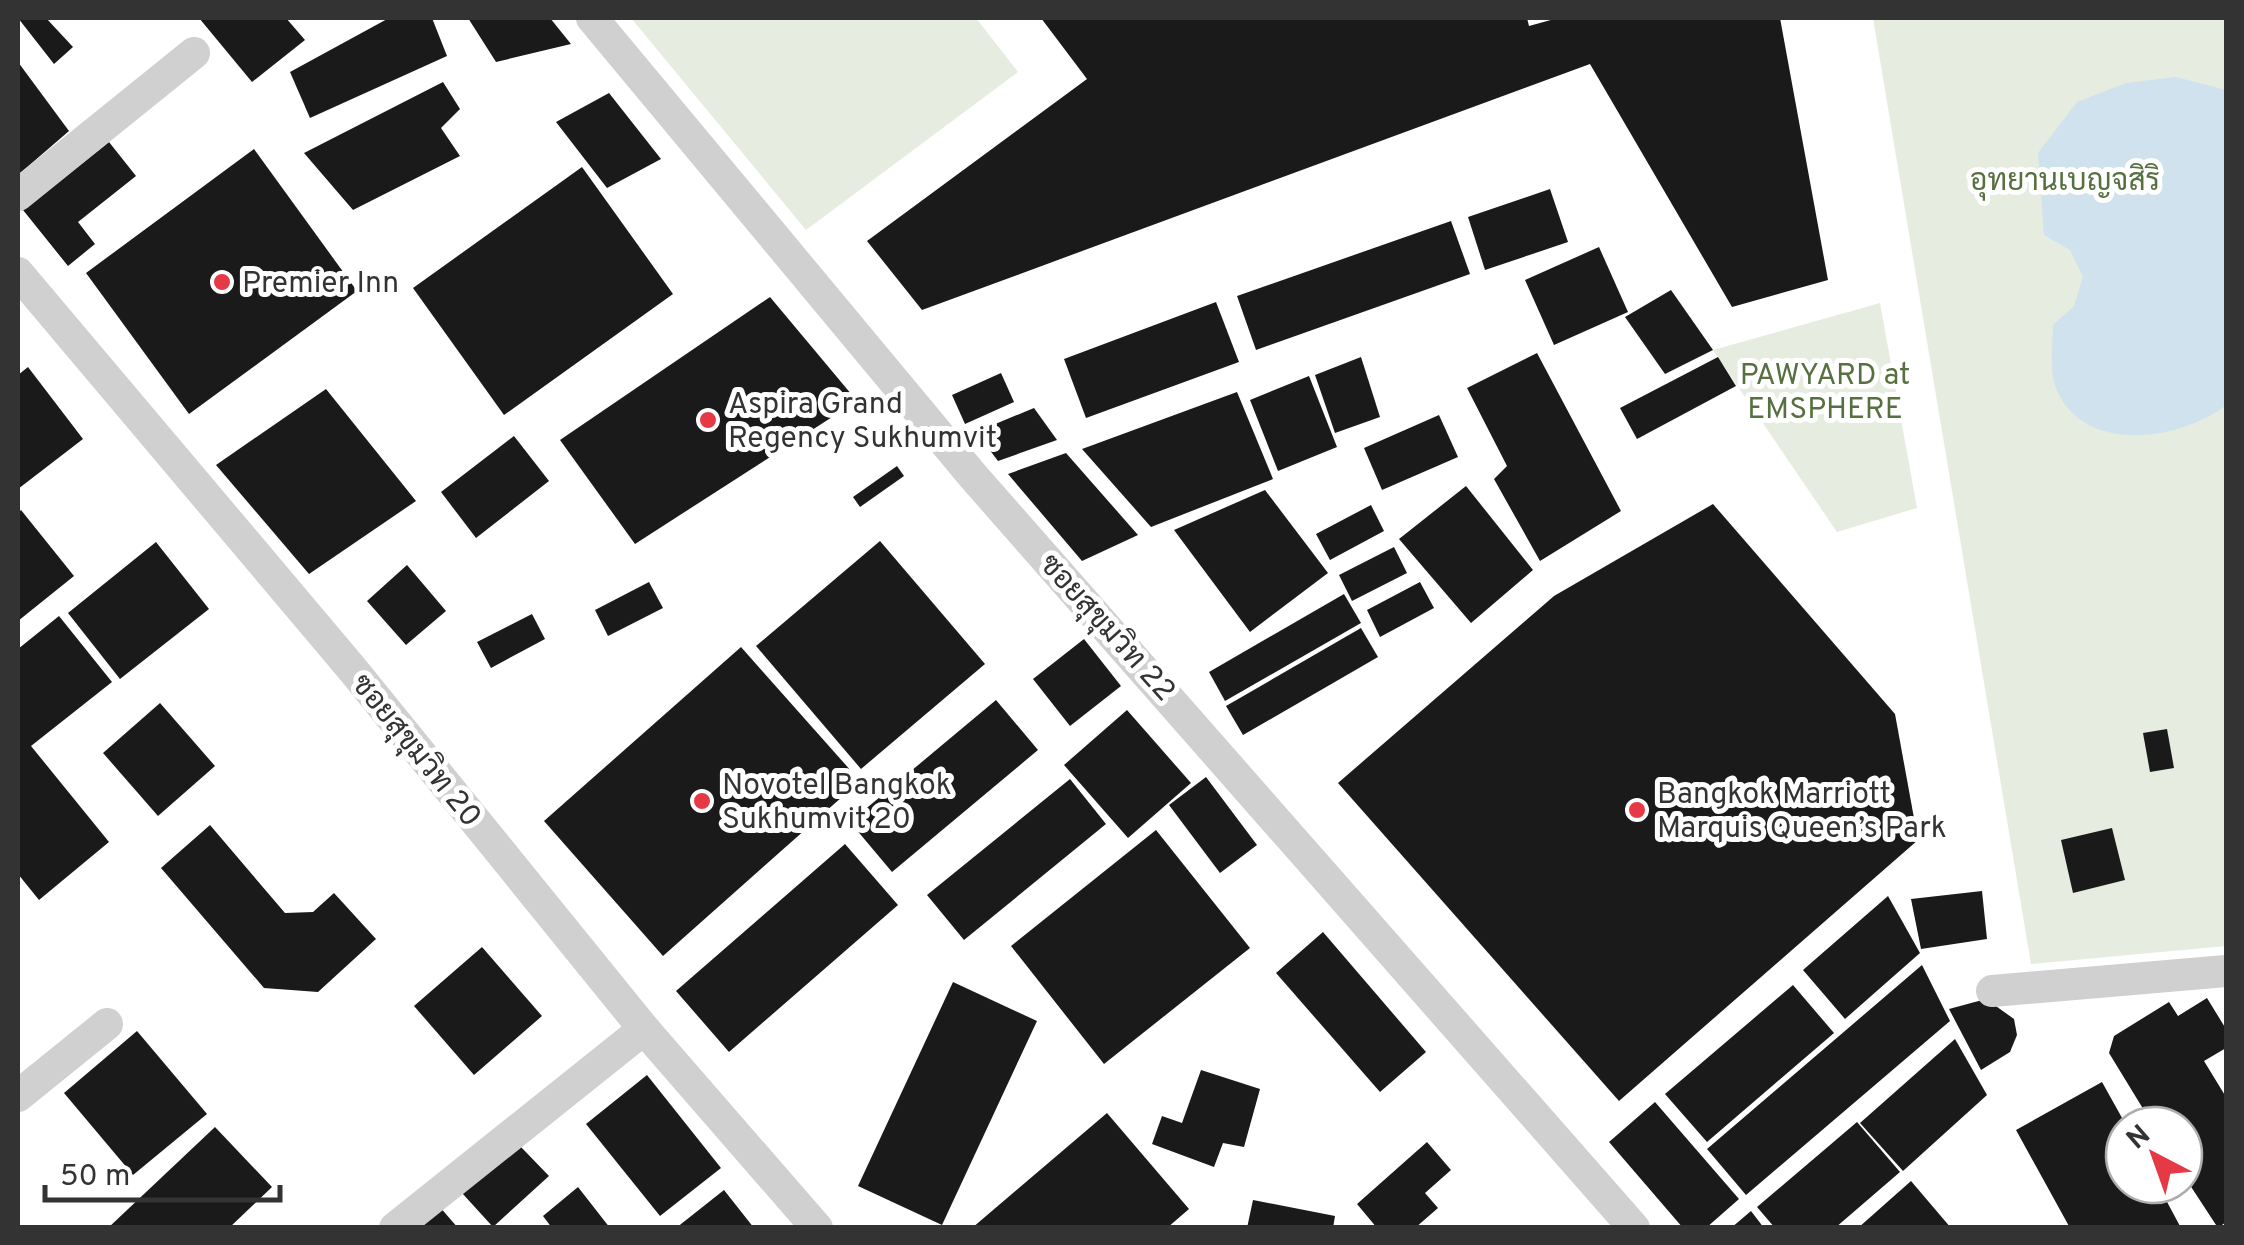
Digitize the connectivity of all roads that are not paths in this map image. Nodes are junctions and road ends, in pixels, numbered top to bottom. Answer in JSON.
{"nodes":[{"id":1,"x":592,"y":18,"type":"edge"},
{"id":2,"x":194,"y":53,"type":"dead end"},
{"id":3,"x":18,"y":195,"type":"edge"},
{"id":4,"x":24,"y":296,"type":"edge"},
{"id":5,"x":2226,"y":971,"type":"edge"},
{"id":6,"x":1992,"y":991,"type":"dead end"},
{"id":7,"x":107,"y":1024,"type":"dead end"},
{"id":8,"x":644,"y":1028,"type":"junction"},
{"id":9,"x":18,"y":1096,"type":"edge"},
{"id":10,"x":395,"y":1228,"type":"edge"},
{"id":11,"x":817,"y":1228,"type":"edge"},
{"id":12,"x":1634,"y":1228,"type":"edge"}],
"edges":[{"from":1,"to":12,"type":"street","name":"ซอยสุขุมวิท 22"},
{"from":2,"to":3,"type":"street"},
{"from":4,"to":8,"type":"street","name":"ซอยสุขุมวิท 20"},
{"from":5,"to":6,"type":"street"},
{"from":7,"to":9,"type":"street"},
{"from":8,"to":10,"type":"street"},
{"from":8,"to":11,"type":"street","name":"ซอยสุขุมวิท 20"}]}
